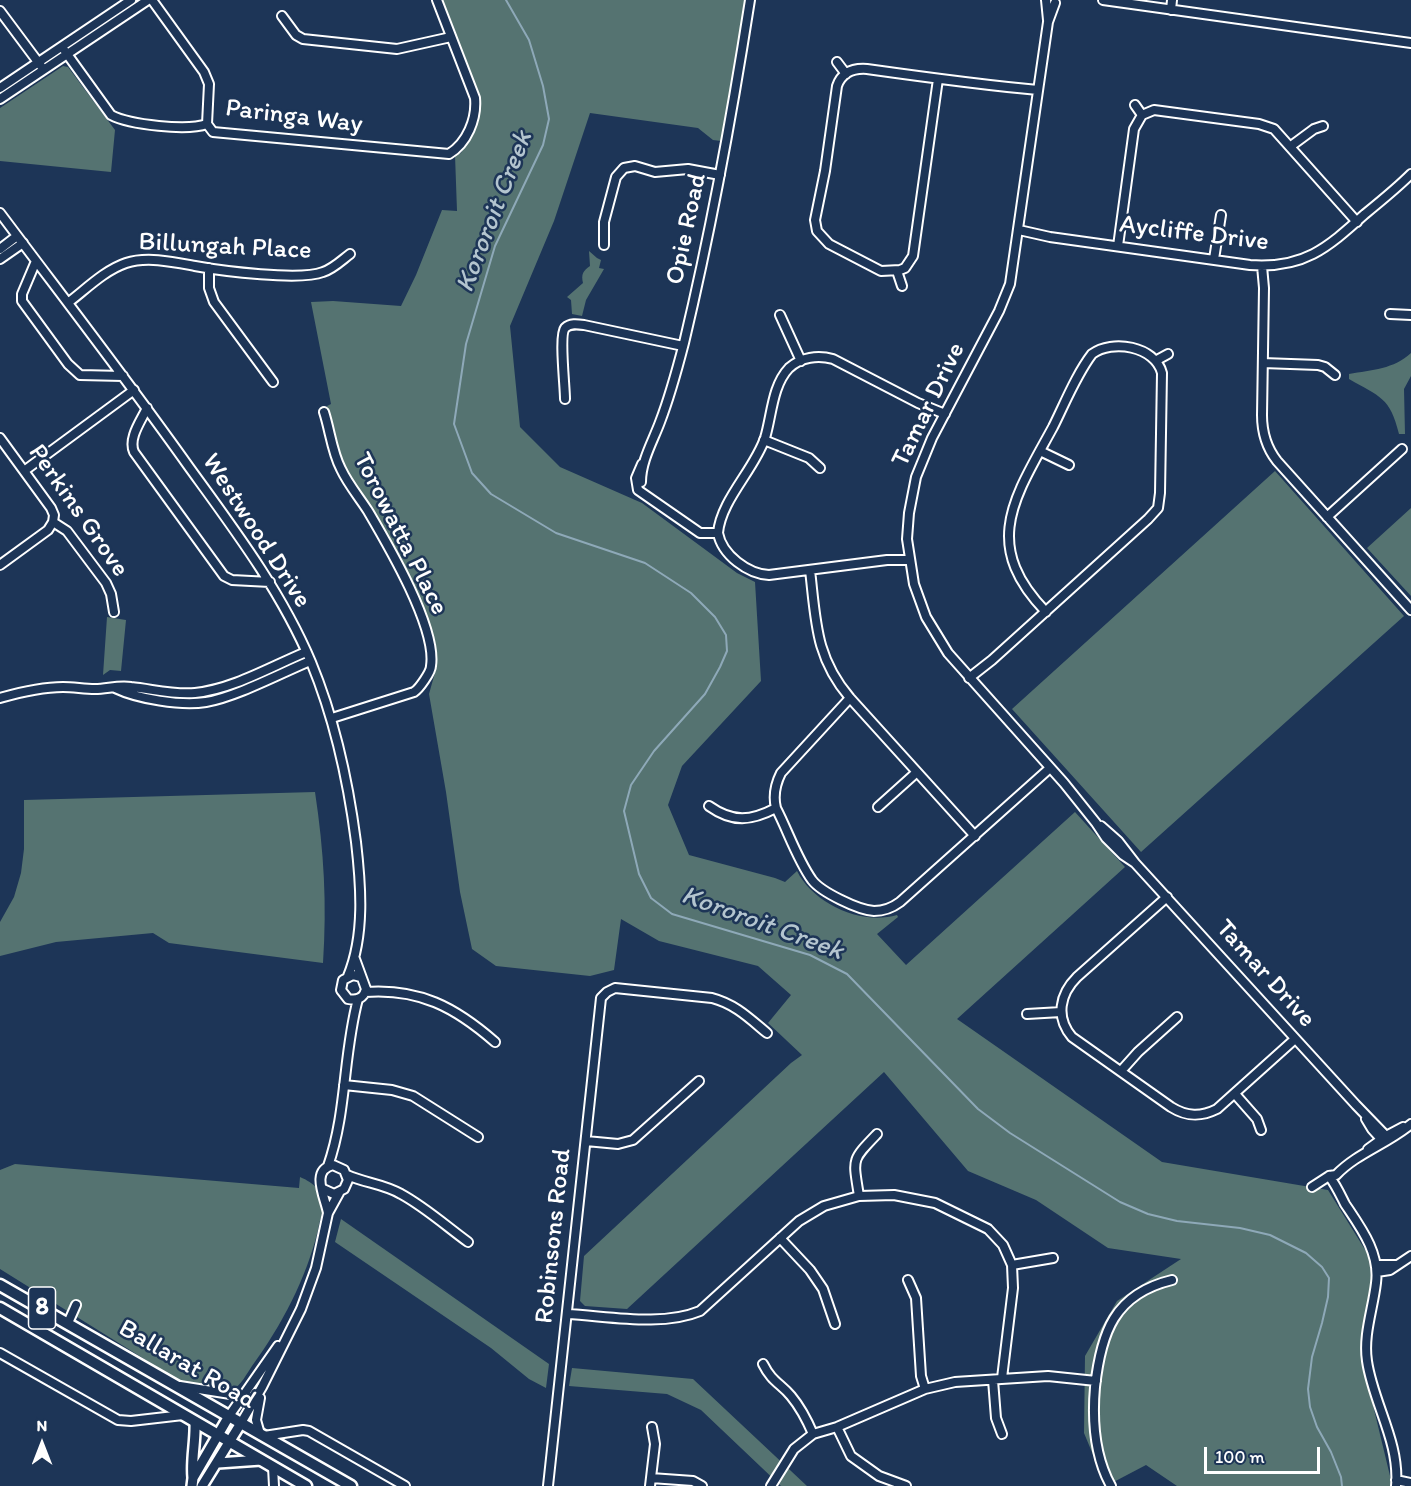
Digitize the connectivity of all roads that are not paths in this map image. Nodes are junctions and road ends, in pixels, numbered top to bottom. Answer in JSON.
{"nodes":[{"id":1,"x":131,"y":0,"type":"edge"},
{"id":2,"x":150,"y":0,"type":"edge"},
{"id":3,"x":437,"y":0,"type":"edge"},
{"id":4,"x":750,"y":0,"type":"edge"},
{"id":5,"x":1046,"y":0,"type":"edge"},
{"id":6,"x":1103,"y":0,"type":"edge"},
{"id":7,"x":1172,"y":0,"type":"edge"},
{"id":8,"x":1057,"y":2,"type":"edge"},
{"id":9,"x":1168,"y":6,"type":"edge"},
{"id":10,"x":0,"y":11,"type":"edge"},
{"id":11,"x":282,"y":16,"type":"dead end"},
{"id":12,"x":1048,"y":21,"type":"junction"},
{"id":13,"x":451,"y":37,"type":"junction"},
{"id":14,"x":1411,"y":43,"type":"edge"},
{"id":15,"x":62,"y":47,"type":"junction"},
{"id":16,"x":67,"y":54,"type":"junction"},
{"id":17,"x":39,"y":62,"type":"junction"},
{"id":18,"x":837,"y":62,"type":"dead end"},
{"id":19,"x":44,"y":69,"type":"junction"},
{"id":20,"x":846,"y":74,"type":"junction"},
{"id":21,"x":938,"y":79,"type":"junction"},
{"id":22,"x":0,"y":88,"type":"edge"},
{"id":23,"x":1038,"y":93,"type":"junction"},
{"id":24,"x":0,"y":99,"type":"edge"},
{"id":25,"x":1135,"y":105,"type":"dead end"},
{"id":26,"x":1142,"y":115,"type":"junction"},
{"id":27,"x":207,"y":124,"type":"junction"},
{"id":28,"x":1323,"y":126,"type":"dead end"},
{"id":29,"x":1291,"y":146,"type":"junction"},
{"id":30,"x":1411,"y":174,"type":"edge"},
{"id":31,"x":720,"y":175,"type":"junction"},
{"id":32,"x":0,"y":213,"type":"edge"},
{"id":33,"x":1221,"y":215,"type":"dead end"},
{"id":34,"x":1357,"y":222,"type":"junction"},
{"id":35,"x":1019,"y":233,"type":"junction"},
{"id":36,"x":20,"y":240,"type":"junction"},
{"id":37,"x":604,"y":245,"type":"dead end"},
{"id":38,"x":1118,"y":246,"type":"junction"},
{"id":39,"x":0,"y":249,"type":"edge"},
{"id":40,"x":350,"y":254,"type":"dead end"},
{"id":41,"x":0,"y":259,"type":"edge"},
{"id":42,"x":1214,"y":259,"type":"junction"},
{"id":43,"x":36,"y":261,"type":"junction"},
{"id":44,"x":1264,"y":266,"type":"junction"},
{"id":45,"x":208,"y":268,"type":"junction"},
{"id":46,"x":897,"y":271,"type":"junction"},
{"id":47,"x":902,"y":286,"type":"dead end"},
{"id":48,"x":69,"y":302,"type":"junction"},
{"id":49,"x":1390,"y":314,"type":"dead end"},
{"id":50,"x":780,"y":315,"type":"dead end"},
{"id":51,"x":1411,"y":315,"type":"edge"},
{"id":52,"x":683,"y":346,"type":"junction"},
{"id":53,"x":1168,"y":354,"type":"dead end"},
{"id":54,"x":1157,"y":360,"type":"junction"},
{"id":55,"x":801,"y":361,"type":"junction"},
{"id":56,"x":1263,"y":363,"type":"junction"},
{"id":57,"x":1335,"y":375,"type":"dead end"},
{"id":58,"x":123,"y":376,"type":"junction"},
{"id":59,"x":273,"y":382,"type":"dead end"},
{"id":60,"x":134,"y":390,"type":"junction"},
{"id":61,"x":565,"y":399,"type":"dead end"},
{"id":62,"x":147,"y":408,"type":"junction"},
{"id":63,"x":324,"y":412,"type":"dead end"},
{"id":64,"x":944,"y":416,"type":"junction"},
{"id":65,"x":0,"y":438,"type":"edge"},
{"id":66,"x":764,"y":440,"type":"junction"},
{"id":67,"x":1402,"y":449,"type":"dead end"},
{"id":68,"x":1040,"y":451,"type":"junction"},
{"id":69,"x":1069,"y":465,"type":"dead end"},
{"id":70,"x":820,"y":468,"type":"dead end"},
{"id":71,"x":24,"y":471,"type":"junction"},
{"id":72,"x":1327,"y":517,"type":"junction"},
{"id":73,"x":53,"y":522,"type":"junction"},
{"id":74,"x":718,"y":534,"type":"junction"},
{"id":75,"x":909,"y":558,"type":"junction"},
{"id":76,"x":0,"y":565,"type":"edge"},
{"id":77,"x":810,"y":570,"type":"junction"},
{"id":78,"x":270,"y":582,"type":"junction"},
{"id":79,"x":1411,"y":610,"type":"edge"},
{"id":80,"x":114,"y":612,"type":"dead end"},
{"id":81,"x":1046,"y":612,"type":"junction"},
{"id":82,"x":306,"y":652,"type":"junction"},
{"id":83,"x":310,"y":661,"type":"junction"},
{"id":84,"x":971,"y":680,"type":"junction"},
{"id":85,"x":111,"y":686,"type":"junction"},
{"id":86,"x":0,"y":698,"type":"edge"},
{"id":87,"x":850,"y":698,"type":"junction"},
{"id":88,"x":332,"y":718,"type":"junction"},
{"id":89,"x":1050,"y":768,"type":"junction"},
{"id":90,"x":917,"y":772,"type":"junction"},
{"id":91,"x":709,"y":806,"type":"dead end"},
{"id":92,"x":878,"y":807,"type":"dead end"},
{"id":93,"x":776,"y":808,"type":"junction"},
{"id":94,"x":975,"y":836,"type":"junction"},
{"id":95,"x":1167,"y":897,"type":"junction"},
{"id":96,"x":355,"y":959,"type":"junction"},
{"id":97,"x":348,"y":976,"type":"junction"},
{"id":98,"x":364,"y":985,"type":"junction"},
{"id":99,"x":348,"y":999,"type":"junction"},
{"id":100,"x":358,"y":999,"type":"junction"},
{"id":101,"x":1061,"y":1012,"type":"junction"},
{"id":102,"x":1027,"y":1014,"type":"dead end"},
{"id":103,"x":1177,"y":1017,"type":"dead end"},
{"id":104,"x":352,"y":1022,"type":"junction"},
{"id":105,"x":766,"y":1033,"type":"dead end"},
{"id":106,"x":1295,"y":1039,"type":"junction"},
{"id":107,"x":495,"y":1042,"type":"dead end"},
{"id":108,"x":1121,"y":1071,"type":"junction"},
{"id":109,"x":699,"y":1081,"type":"dead end"},
{"id":110,"x":344,"y":1085,"type":"junction"},
{"id":111,"x":1235,"y":1094,"type":"junction"},
{"id":112,"x":1411,"y":1124,"type":"edge"},
{"id":113,"x":1261,"y":1130,"type":"dead end"},
{"id":114,"x":878,"y":1134,"type":"dead end"},
{"id":115,"x":478,"y":1137,"type":"dead end"},
{"id":116,"x":1384,"y":1139,"type":"junction"},
{"id":117,"x":586,"y":1141,"type":"junction"},
{"id":118,"x":335,"y":1145,"type":"junction"},
{"id":119,"x":328,"y":1166,"type":"junction"},
{"id":120,"x":341,"y":1167,"type":"junction"},
{"id":121,"x":347,"y":1175,"type":"junction"},
{"id":122,"x":1327,"y":1177,"type":"junction"},
{"id":123,"x":362,"y":1182,"type":"junction"},
{"id":124,"x":347,"y":1185,"type":"junction"},
{"id":125,"x":1312,"y":1187,"type":"dead end"},
{"id":126,"x":323,"y":1189,"type":"junction"},
{"id":127,"x":339,"y":1193,"type":"junction"},
{"id":128,"x":859,"y":1196,"type":"junction"},
{"id":129,"x":328,"y":1213,"type":"junction"},
{"id":130,"x":780,"y":1238,"type":"junction"},
{"id":131,"x":468,"y":1242,"type":"dead end"},
{"id":132,"x":1411,"y":1256,"type":"edge"},
{"id":133,"x":1053,"y":1258,"type":"dead end"},
{"id":134,"x":1012,"y":1265,"type":"junction"},
{"id":135,"x":1376,"y":1268,"type":"junction"},
{"id":136,"x":908,"y":1280,"type":"dead end"},
{"id":137,"x":1172,"y":1280,"type":"dead end"},
{"id":138,"x":0,"y":1285,"type":"edge"},
{"id":139,"x":76,"y":1305,"type":"dead end"},
{"id":140,"x":0,"y":1308,"type":"edge"},
{"id":141,"x":567,"y":1314,"type":"junction"},
{"id":142,"x":68,"y":1323,"type":"junction"},
{"id":143,"x":835,"y":1324,"type":"dead end"},
{"id":144,"x":287,"y":1335,"type":"junction"},
{"id":145,"x":0,"y":1353,"type":"edge"},
{"id":146,"x":763,"y":1364,"type":"dead end"},
{"id":147,"x":1002,"y":1378,"type":"junction"},
{"id":148,"x":993,"y":1380,"type":"junction"},
{"id":149,"x":1096,"y":1381,"type":"junction"},
{"id":150,"x":175,"y":1385,"type":"junction"},
{"id":151,"x":262,"y":1387,"type":"junction"},
{"id":152,"x":925,"y":1389,"type":"junction"},
{"id":153,"x":243,"y":1396,"type":"junction"},
{"id":154,"x":183,"y":1415,"type":"junction"},
{"id":155,"x":229,"y":1416,"type":"junction"},
{"id":156,"x":195,"y":1422,"type":"junction"},
{"id":157,"x":241,"y":1423,"type":"junction"},
{"id":158,"x":652,"y":1427,"type":"dead end"},
{"id":159,"x":837,"y":1427,"type":"junction"},
{"id":160,"x":813,"y":1434,"type":"junction"},
{"id":161,"x":1002,"y":1434,"type":"dead end"},
{"id":162,"x":217,"y":1435,"type":"junction"},
{"id":163,"x":262,"y":1435,"type":"junction"},
{"id":164,"x":230,"y":1443,"type":"junction"},
{"id":165,"x":261,"y":1460,"type":"junction"},
{"id":166,"x":218,"y":1462,"type":"junction"},
{"id":167,"x":273,"y":1467,"type":"junction"},
{"id":168,"x":192,"y":1482,"type":"edge"},
{"id":169,"x":651,"y":1482,"type":"edge"},
{"id":170,"x":1396,"y":1483,"type":"edge"},
{"id":171,"x":1411,"y":1483,"type":"edge"},
{"id":172,"x":402,"y":1485,"type":"edge"},
{"id":173,"x":202,"y":1486,"type":"edge"},
{"id":174,"x":274,"y":1486,"type":"edge"},
{"id":175,"x":306,"y":1486,"type":"edge"},
{"id":176,"x":351,"y":1486,"type":"edge"},
{"id":177,"x":548,"y":1486,"type":"edge"},
{"id":178,"x":702,"y":1486,"type":"edge"},
{"id":179,"x":771,"y":1486,"type":"edge"},
{"id":180,"x":906,"y":1486,"type":"edge"},
{"id":181,"x":1111,"y":1486,"type":"edge"}],
"edges":[{"from":1,"to":15,"type":"street"},
{"from":2,"to":16,"type":"street"},
{"from":2,"to":27,"type":"street","name":"Paringa Way"},
{"from":3,"to":13,"type":"street"},
{"from":4,"to":31,"type":"street","name":"Opie Road"},
{"from":5,"to":8,"type":"street"},
{"from":5,"to":12,"type":"street","name":"Tamar Drive"},
{"from":6,"to":9,"type":"street"},
{"from":7,"to":9,"type":"street"},
{"from":8,"to":12,"type":"street","name":"Tamar Drive"},
{"from":9,"to":14,"type":"street"},
{"from":10,"to":17,"type":"street"},
{"from":11,"to":13,"type":"street"},
{"from":12,"to":23,"type":"street","name":"Tamar Drive"},
{"from":13,"to":27,"type":"street","name":"Paringa Way"},
{"from":15,"to":16,"type":"street"},
{"from":15,"to":17,"type":"street"},
{"from":16,"to":19,"type":"street"},
{"from":16,"to":27,"type":"street"},
{"from":17,"to":19,"type":"street"},
{"from":17,"to":22,"type":"street"},
{"from":18,"to":20,"type":"street"},
{"from":19,"to":24,"type":"street"},
{"from":20,"to":21,"type":"street"},
{"from":20,"to":46,"type":"street"},
{"from":21,"to":23,"type":"street"},
{"from":21,"to":46,"type":"street"},
{"from":23,"to":35,"type":"street","name":"Tamar Drive"},
{"from":25,"to":26,"type":"street"},
{"from":26,"to":29,"type":"street"},
{"from":26,"to":38,"type":"street"},
{"from":28,"to":29,"type":"street"},
{"from":29,"to":34,"type":"street"},
{"from":30,"to":34,"type":"street","name":"Aycliffe Drive"},
{"from":31,"to":37,"type":"street"},
{"from":31,"to":52,"type":"street","name":"Opie Road"},
{"from":32,"to":36,"type":"street","name":"Westwood Drive"},
{"from":33,"to":42,"type":"street"},
{"from":34,"to":44,"type":"street","name":"Aycliffe Drive"},
{"from":35,"to":38,"type":"street","name":"Aycliffe Drive"},
{"from":35,"to":64,"type":"street","name":"Tamar Drive"},
{"from":36,"to":39,"type":"street"},
{"from":36,"to":41,"type":"street"},
{"from":36,"to":43,"type":"street","name":"Westwood Drive"},
{"from":38,"to":42,"type":"street","name":"Aycliffe Drive"},
{"from":40,"to":45,"type":"street","name":"Billungah Place"},
{"from":42,"to":44,"type":"street","name":"Aycliffe Drive"},
{"from":43,"to":48,"type":"street","name":"Westwood Drive"},
{"from":43,"to":58,"type":"street"},
{"from":44,"to":56,"type":"street"},
{"from":45,"to":48,"type":"street","name":"Billungah Place"},
{"from":45,"to":59,"type":"street"},
{"from":46,"to":47,"type":"street"},
{"from":48,"to":58,"type":"street","name":"Westwood Drive"},
{"from":49,"to":51,"type":"street"},
{"from":50,"to":55,"type":"street"},
{"from":52,"to":61,"type":"street"},
{"from":52,"to":74,"type":"street","name":"Opie Road"},
{"from":53,"to":54,"type":"street"},
{"from":54,"to":68,"type":"street"},
{"from":54,"to":81,"type":"street"},
{"from":55,"to":64,"type":"street"},
{"from":55,"to":66,"type":"street"},
{"from":56,"to":57,"type":"street"},
{"from":56,"to":72,"type":"street"},
{"from":58,"to":60,"type":"street","name":"Westwood Drive"},
{"from":60,"to":62,"type":"street","name":"Westwood Drive"},
{"from":60,"to":71,"type":"street"},
{"from":62,"to":78,"type":"street","name":"Westwood Drive"},
{"from":62,"to":78,"type":"street"},
{"from":63,"to":88,"type":"street","name":"Torowatta Place"},
{"from":64,"to":75,"type":"street","name":"Tamar Drive"},
{"from":65,"to":71,"type":"street","name":"Perkins Grove"},
{"from":66,"to":70,"type":"street"},
{"from":66,"to":74,"type":"street"},
{"from":67,"to":72,"type":"street"},
{"from":68,"to":69,"type":"street"},
{"from":68,"to":81,"type":"street"},
{"from":71,"to":73,"type":"street","name":"Perkins Grove"},
{"from":72,"to":79,"type":"street"},
{"from":73,"to":76,"type":"street"},
{"from":73,"to":80,"type":"street","name":"Perkins Grove"},
{"from":74,"to":77,"type":"street"},
{"from":75,"to":77,"type":"street"},
{"from":75,"to":84,"type":"street","name":"Tamar Drive"},
{"from":77,"to":87,"type":"street"},
{"from":78,"to":82,"type":"street","name":"Westwood Drive"},
{"from":81,"to":84,"type":"street"},
{"from":82,"to":83,"type":"street","name":"Westwood Drive"},
{"from":82,"to":85,"type":"street"},
{"from":83,"to":85,"type":"street"},
{"from":83,"to":88,"type":"street","name":"Westwood Drive"},
{"from":84,"to":89,"type":"street","name":"Tamar Drive"},
{"from":85,"to":86,"type":"street"},
{"from":87,"to":90,"type":"street"},
{"from":87,"to":93,"type":"street"},
{"from":88,"to":96,"type":"street","name":"Westwood Drive"},
{"from":89,"to":94,"type":"street"},
{"from":89,"to":95,"type":"street","name":"Tamar Drive"},
{"from":90,"to":92,"type":"street"},
{"from":90,"to":94,"type":"street"},
{"from":91,"to":93,"type":"street"},
{"from":93,"to":94,"type":"street"},
{"from":95,"to":101,"type":"street"},
{"from":95,"to":106,"type":"street","name":"Tamar Drive"},
{"from":96,"to":97,"type":"street","name":"Westwood Drive"},
{"from":96,"to":98,"type":"street","name":"Westwood Drive"},
{"from":97,"to":98,"type":"street"},
{"from":97,"to":99,"type":"street"},
{"from":98,"to":100,"type":"street"},
{"from":98,"to":107,"type":"street"},
{"from":99,"to":100,"type":"street"},
{"from":99,"to":104,"type":"street"},
{"from":100,"to":104,"type":"street"},
{"from":101,"to":102,"type":"street"},
{"from":101,"to":108,"type":"street"},
{"from":103,"to":108,"type":"street"},
{"from":104,"to":110,"type":"street"},
{"from":105,"to":117,"type":"street","name":"Robinsons Road"},
{"from":106,"to":111,"type":"street"},
{"from":106,"to":116,"type":"street","name":"Tamar Drive"},
{"from":108,"to":111,"type":"street"},
{"from":109,"to":117,"type":"street"},
{"from":110,"to":115,"type":"street"},
{"from":110,"to":118,"type":"street"},
{"from":111,"to":113,"type":"street"},
{"from":112,"to":116,"type":"street"},
{"from":114,"to":128,"type":"street"},
{"from":116,"to":122,"type":"street"},
{"from":117,"to":141,"type":"street","name":"Robinsons Road"},
{"from":118,"to":119,"type":"street"},
{"from":118,"to":120,"type":"street"},
{"from":119,"to":120,"type":"street"},
{"from":119,"to":126,"type":"street"},
{"from":120,"to":121,"type":"street"},
{"from":121,"to":123,"type":"street"},
{"from":121,"to":124,"type":"street"},
{"from":122,"to":125,"type":"street"},
{"from":122,"to":135,"type":"street"},
{"from":123,"to":124,"type":"street"},
{"from":123,"to":131,"type":"street"},
{"from":124,"to":127,"type":"street"},
{"from":126,"to":127,"type":"street"},
{"from":126,"to":129,"type":"street"},
{"from":127,"to":129,"type":"street"},
{"from":128,"to":130,"type":"street"},
{"from":128,"to":134,"type":"street"},
{"from":129,"to":144,"type":"street"},
{"from":130,"to":141,"type":"street"},
{"from":130,"to":143,"type":"street"},
{"from":132,"to":135,"type":"street"},
{"from":133,"to":134,"type":"street"},
{"from":134,"to":147,"type":"street"},
{"from":135,"to":170,"type":"street"},
{"from":136,"to":152,"type":"street"},
{"from":137,"to":149,"type":"street"},
{"from":138,"to":142,"type":"highway","name":"Ballarat Road","number":"8"},
{"from":139,"to":142,"type":"street"},
{"from":140,"to":154,"type":"highway","name":"Ballarat Road","number":"8"},
{"from":141,"to":177,"type":"street","name":"Robinsons Road"},
{"from":142,"to":150,"type":"highway","name":"Ballarat Road","number":"8"},
{"from":144,"to":151,"type":"street"},
{"from":144,"to":153,"type":"street"},
{"from":145,"to":154,"type":"street"},
{"from":146,"to":160,"type":"street"},
{"from":147,"to":148,"type":"street"},
{"from":147,"to":149,"type":"street"},
{"from":148,"to":152,"type":"street"},
{"from":148,"to":161,"type":"street"},
{"from":149,"to":181,"type":"street"},
{"from":150,"to":153,"type":"street"},
{"from":150,"to":155,"type":"highway","name":"Ballarat Road","number":"8"},
{"from":151,"to":157,"type":"street"},
{"from":151,"to":163,"type":"street"},
{"from":152,"to":159,"type":"street"},
{"from":153,"to":155,"type":"street"},
{"from":154,"to":156,"type":"highway","name":"Ballarat Road","number":"8"},
{"from":155,"to":157,"type":"highway","name":"Ballarat Road","number":"8"},
{"from":155,"to":162,"type":"main road"},
{"from":156,"to":162,"type":"highway","name":"Ballarat Road","number":"8"},
{"from":156,"to":168,"type":"main road"},
{"from":157,"to":163,"type":"highway","name":"Ballarat Road","number":"8"},
{"from":157,"to":164,"type":"main road"},
{"from":158,"to":169,"type":"street"},
{"from":159,"to":160,"type":"street"},
{"from":159,"to":180,"type":"street"},
{"from":160,"to":179,"type":"street"},
{"from":162,"to":164,"type":"highway","name":"Ballarat Road","number":"8"},
{"from":162,"to":168,"type":"main road"},
{"from":163,"to":172,"type":"street"},
{"from":163,"to":176,"type":"highway","name":"Ballarat Road","number":"8"},
{"from":164,"to":165,"type":"highway","name":"Ballarat Road","number":"8"},
{"from":164,"to":166,"type":"main road"},
{"from":165,"to":166,"type":"main road"},
{"from":165,"to":167,"type":"highway","name":"Ballarat Road","number":"8"},
{"from":166,"to":173,"type":"main road"},
{"from":167,"to":174,"type":"street"},
{"from":167,"to":175,"type":"highway","name":"Ballarat Road","number":"8"},
{"from":169,"to":178,"type":"street"},
{"from":170,"to":171,"type":"street"}]}
